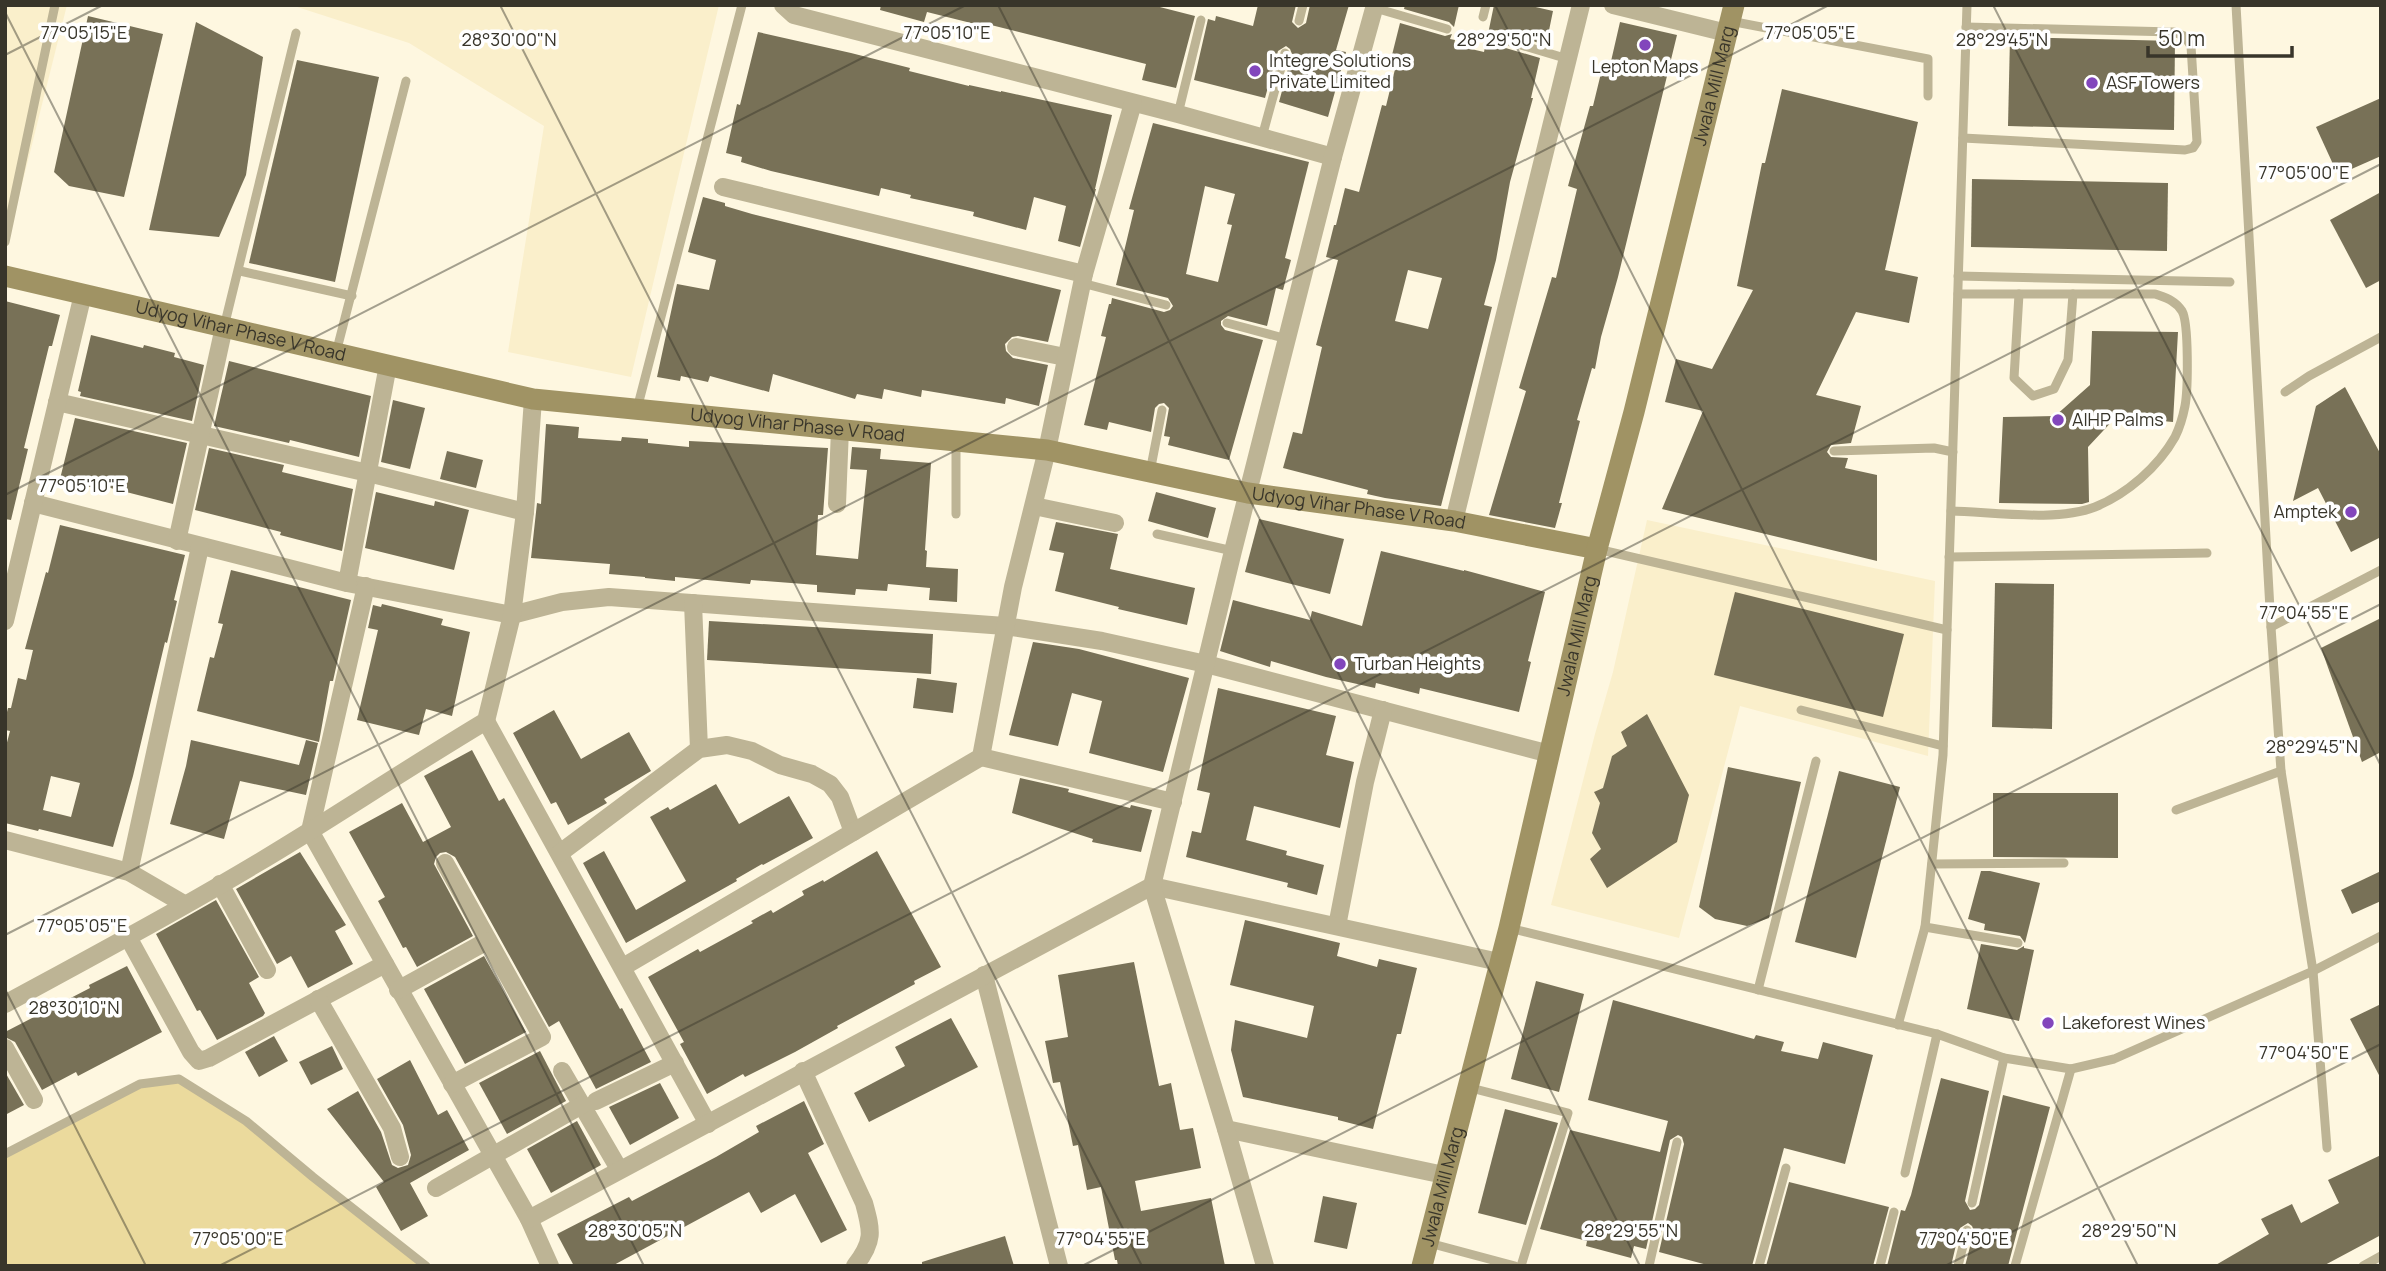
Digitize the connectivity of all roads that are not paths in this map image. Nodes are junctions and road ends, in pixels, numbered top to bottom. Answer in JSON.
{"nodes":[{"id":1,"x":55,"y":5,"type":"edge"},
{"id":2,"x":742,"y":5,"type":"edge"},
{"id":3,"x":783,"y":5,"type":"edge"},
{"id":4,"x":1303,"y":5,"type":"edge"},
{"id":5,"x":1486,"y":5,"type":"edge"},
{"id":6,"x":1581,"y":5,"type":"edge"},
{"id":7,"x":1613,"y":5,"type":"edge"},
{"id":8,"x":1967,"y":5,"type":"edge"},
{"id":9,"x":2236,"y":5,"type":"edge"},
{"id":10,"x":1375,"y":7,"type":"edge"},
{"id":11,"x":1483,"y":18,"type":"dead end"},
{"id":12,"x":1201,"y":19,"type":"dead end"},
{"id":13,"x":1731,"y":20,"type":"edge"},
{"id":14,"x":1299,"y":21,"type":"dead end"},
{"id":15,"x":1966,"y":27,"type":"junction"},
{"id":16,"x":1447,"y":29,"type":"dead end"},
{"id":17,"x":296,"y":33,"type":"dead end"},
{"id":18,"x":1494,"y":37,"type":"dead end"},
{"id":19,"x":1285,"y":53,"type":"dead end"},
{"id":20,"x":1568,"y":58,"type":"junction"},
{"id":21,"x":406,"y":81,"type":"dead end"},
{"id":22,"x":1928,"y":96,"type":"dead end"},
{"id":23,"x":1133,"y":103,"type":"junction"},
{"id":24,"x":1178,"y":114,"type":"junction"},
{"id":25,"x":1262,"y":137,"type":"junction"},
{"id":26,"x":1963,"y":138,"type":"junction"},
{"id":27,"x":1333,"y":157,"type":"junction"},
{"id":28,"x":723,"y":187,"type":"dead end"},
{"id":29,"x":5,"y":242,"type":"edge"},
{"id":30,"x":240,"y":271,"type":"junction"},
{"id":31,"x":5,"y":276,"type":"edge"},
{"id":32,"x":1958,"y":276,"type":"junction"},
{"id":33,"x":1083,"y":279,"type":"junction"},
{"id":34,"x":2230,"y":282,"type":"dead end"},
{"id":35,"x":83,"y":294,"type":"junction"},
{"id":36,"x":1958,"y":294,"type":"junction"},
{"id":37,"x":2020,"y":294,"type":"junction"},
{"id":38,"x":2073,"y":294,"type":"junction"},
{"id":39,"x":352,"y":296,"type":"junction"},
{"id":40,"x":1166,"y":305,"type":"dead end"},
{"id":41,"x":1227,"y":323,"type":"dead end"},
{"id":42,"x":224,"y":327,"type":"junction"},
{"id":43,"x":2381,"y":337,"type":"edge"},
{"id":44,"x":1287,"y":339,"type":"junction"},
{"id":45,"x":1016,"y":347,"type":"dead end"},
{"id":46,"x":336,"y":353,"type":"junction"},
{"id":47,"x":1065,"y":357,"type":"junction"},
{"id":48,"x":388,"y":365,"type":"junction"},
{"id":49,"x":2285,"y":392,"type":"dead end"},
{"id":50,"x":533,"y":399,"type":"junction"},
{"id":51,"x":57,"y":402,"type":"junction"},
{"id":52,"x":637,"y":409,"type":"junction"},
{"id":53,"x":1162,"y":410,"type":"dead end"},
{"id":54,"x":840,"y":429,"type":"junction"},
{"id":55,"x":200,"y":434,"type":"junction"},
{"id":56,"x":956,"y":441,"type":"junction"},
{"id":57,"x":1047,"y":450,"type":"junction"},
{"id":58,"x":1834,"y":451,"type":"dead end"},
{"id":59,"x":1953,"y":452,"type":"junction"},
{"id":60,"x":1150,"y":472,"type":"junction"},
{"id":61,"x":368,"y":473,"type":"junction"},
{"id":62,"x":1248,"y":493,"type":"junction"},
{"id":63,"x":33,"y":503,"type":"junction"},
{"id":64,"x":837,"y":504,"type":"dead end"},
{"id":65,"x":1034,"y":506,"type":"junction"},
{"id":66,"x":1951,"y":511,"type":"junction"},
{"id":67,"x":525,"y":512,"type":"junction"},
{"id":68,"x":956,"y":514,"type":"dead end"},
{"id":69,"x":1454,"y":521,"type":"junction"},
{"id":70,"x":1115,"y":523,"type":"dead end"},
{"id":71,"x":1157,"y":534,"type":"dead end"},
{"id":72,"x":177,"y":541,"type":"junction"},
{"id":73,"x":201,"y":547,"type":"junction"},
{"id":74,"x":1597,"y":549,"type":"junction"},
{"id":75,"x":1233,"y":551,"type":"junction"},
{"id":76,"x":2207,"y":553,"type":"dead end"},
{"id":77,"x":1949,"y":557,"type":"junction"},
{"id":78,"x":2381,"y":570,"type":"edge"},
{"id":79,"x":347,"y":583,"type":"junction"},
{"id":80,"x":366,"y":586,"type":"junction"},
{"id":81,"x":693,"y":603,"type":"junction"},
{"id":82,"x":512,"y":615,"type":"junction"},
{"id":83,"x":5,"y":621,"type":"edge"},
{"id":84,"x":1005,"y":626,"type":"junction"},
{"id":85,"x":2271,"y":627,"type":"junction"},
{"id":86,"x":1947,"y":630,"type":"junction"},
{"id":87,"x":1206,"y":664,"type":"junction"},
{"id":88,"x":1383,"y":710,"type":"junction"},
{"id":89,"x":1801,"y":710,"type":"dead end"},
{"id":90,"x":486,"y":721,"type":"junction"},
{"id":91,"x":1943,"y":746,"type":"junction"},
{"id":92,"x":699,"y":749,"type":"junction"},
{"id":93,"x":1550,"y":754,"type":"junction"},
{"id":94,"x":981,"y":757,"type":"junction"},
{"id":95,"x":1816,"y":761,"type":"dead end"},
{"id":96,"x":2281,"y":771,"type":"junction"},
{"id":97,"x":1173,"y":802,"type":"junction"},
{"id":98,"x":2176,"y":810,"type":"dead end"},
{"id":99,"x":310,"y":831,"type":"junction"},
{"id":100,"x":853,"y":832,"type":"junction"},
{"id":101,"x":5,"y":840,"type":"edge"},
{"id":102,"x":559,"y":853,"type":"junction"},
{"id":103,"x":445,"y":863,"type":"dead end"},
{"id":104,"x":2064,"y":863,"type":"dead end"},
{"id":105,"x":1932,"y":864,"type":"junction"},
{"id":106,"x":129,"y":872,"type":"junction"},
{"id":107,"x":220,"y":884,"type":"junction"},
{"id":108,"x":1152,"y":886,"type":"junction"},
{"id":109,"x":184,"y":904,"type":"junction"},
{"id":110,"x":1336,"y":926,"type":"junction"},
{"id":111,"x":1926,"y":927,"type":"junction"},
{"id":112,"x":1509,"y":928,"type":"junction"},
{"id":113,"x":2381,"y":936,"type":"edge"},
{"id":114,"x":128,"y":937,"type":"junction"},
{"id":115,"x":487,"y":940,"type":"junction"},
{"id":116,"x":2018,"y":943,"type":"dead end"},
{"id":117,"x":1499,"y":962,"type":"junction"},
{"id":118,"x":385,"y":964,"type":"junction"},
{"id":119,"x":623,"y":967,"type":"junction"},
{"id":120,"x":267,"y":970,"type":"dead end"},
{"id":121,"x":2313,"y":971,"type":"junction"},
{"id":122,"x":984,"y":975,"type":"junction"},
{"id":123,"x":398,"y":990,"type":"junction"},
{"id":124,"x":1758,"y":990,"type":"junction"},
{"id":125,"x":318,"y":999,"type":"junction"},
{"id":126,"x":5,"y":1004,"type":"edge"},
{"id":127,"x":1898,"y":1025,"type":"junction"},
{"id":128,"x":1937,"y":1034,"type":"junction"},
{"id":129,"x":5,"y":1048,"type":"edge"},
{"id":130,"x":2004,"y":1058,"type":"junction"},
{"id":131,"x":675,"y":1063,"type":"junction"},
{"id":132,"x":2071,"y":1069,"type":"junction"},
{"id":133,"x":562,"y":1071,"type":"dead end"},
{"id":134,"x":803,"y":1071,"type":"junction"},
{"id":135,"x":452,"y":1084,"type":"junction"},
{"id":136,"x":1467,"y":1087,"type":"junction"},
{"id":137,"x":34,"y":1100,"type":"dead end"},
{"id":138,"x":589,"y":1103,"type":"junction"},
{"id":139,"x":708,"y":1124,"type":"junction"},
{"id":140,"x":1226,"y":1129,"type":"junction"},
{"id":141,"x":1677,"y":1142,"type":"dead end"},
{"id":142,"x":2327,"y":1148,"type":"dead end"},
{"id":143,"x":5,"y":1154,"type":"edge"},
{"id":144,"x":400,"y":1157,"type":"dead end"},
{"id":145,"x":494,"y":1157,"type":"junction"},
{"id":146,"x":1786,"y":1168,"type":"dead end"},
{"id":147,"x":619,"y":1169,"type":"junction"},
{"id":148,"x":1905,"y":1173,"type":"dead end"},
{"id":149,"x":1444,"y":1175,"type":"junction"},
{"id":150,"x":436,"y":1188,"type":"dead end"},
{"id":151,"x":1972,"y":1203,"type":"dead end"},
{"id":152,"x":1894,"y":1212,"type":"dead end"},
{"id":153,"x":528,"y":1219,"type":"junction"},
{"id":154,"x":1967,"y":1230,"type":"dead end"},
{"id":155,"x":1427,"y":1242,"type":"junction"},
{"id":156,"x":1468,"y":1253,"type":"junction"},
{"id":157,"x":2381,"y":1256,"type":"edge"},
{"id":158,"x":426,"y":1266,"type":"edge"},
{"id":159,"x":550,"y":1266,"type":"edge"},
{"id":160,"x":855,"y":1266,"type":"edge"},
{"id":161,"x":1059,"y":1266,"type":"edge"},
{"id":162,"x":1265,"y":1266,"type":"edge"},
{"id":163,"x":1422,"y":1266,"type":"edge"},
{"id":164,"x":1466,"y":1266,"type":"edge"},
{"id":165,"x":1518,"y":1266,"type":"edge"},
{"id":166,"x":1649,"y":1266,"type":"edge"},
{"id":167,"x":1759,"y":1266,"type":"edge"},
{"id":168,"x":1880,"y":1266,"type":"edge"},
{"id":169,"x":1958,"y":1266,"type":"edge"},
{"id":170,"x":2015,"y":1266,"type":"edge"},
{"id":171,"x":2363,"y":1266,"type":"edge"}],
"edges":[{"from":1,"to":29,"type":"lane"},
{"from":2,"to":52,"type":"lane"},
{"from":3,"to":23,"type":"street"},
{"from":4,"to":14,"type":"lane"},
{"from":5,"to":11,"type":"lane"},
{"from":6,"to":20,"type":"street"},
{"from":7,"to":13,"type":"street"},
{"from":8,"to":15,"type":"lane"},
{"from":9,"to":85,"type":"lane"},
{"from":10,"to":16,"type":"lane"},
{"from":10,"to":27,"type":"street"},
{"from":12,"to":24,"type":"lane"},
{"from":13,"to":22,"type":"lane"},
{"from":13,"to":74,"type":"street","name":"Jwala Mill Marg"},
{"from":15,"to":26,"type":"lane"},
{"from":15,"to":26,"type":"lane"},
{"from":17,"to":30,"type":"lane"},
{"from":18,"to":20,"type":"lane"},
{"from":19,"to":25,"type":"lane"},
{"from":20,"to":69,"type":"street"},
{"from":21,"to":39,"type":"lane"},
{"from":23,"to":24,"type":"street"},
{"from":23,"to":33,"type":"street"},
{"from":24,"to":25,"type":"street"},
{"from":25,"to":27,"type":"street"},
{"from":26,"to":32,"type":"lane"},
{"from":27,"to":44,"type":"street"},
{"from":28,"to":33,"type":"street"},
{"from":30,"to":39,"type":"lane"},
{"from":30,"to":42,"type":"lane"},
{"from":31,"to":35,"type":"street","name":"Udyog Vihar Phase V Road"},
{"from":32,"to":34,"type":"lane"},
{"from":32,"to":36,"type":"lane"},
{"from":33,"to":40,"type":"lane"},
{"from":33,"to":47,"type":"street"},
{"from":35,"to":42,"type":"street","name":"Udyog Vihar Phase V Road"},
{"from":35,"to":51,"type":"street"},
{"from":36,"to":37,"type":"lane"},
{"from":36,"to":59,"type":"lane"},
{"from":37,"to":38,"type":"lane"},
{"from":37,"to":38,"type":"lane"},
{"from":38,"to":66,"type":"lane"},
{"from":39,"to":46,"type":"lane"},
{"from":41,"to":44,"type":"lane"},
{"from":42,"to":46,"type":"street","name":"Udyog Vihar Phase V Road"},
{"from":42,"to":55,"type":"street"},
{"from":43,"to":49,"type":"lane"},
{"from":44,"to":62,"type":"street"},
{"from":45,"to":47,"type":"street"},
{"from":46,"to":48,"type":"street","name":"Udyog Vihar Phase V Road"},
{"from":47,"to":57,"type":"street"},
{"from":48,"to":50,"type":"street","name":"Udyog Vihar Phase V Road"},
{"from":48,"to":61,"type":"street"},
{"from":50,"to":52,"type":"street","name":"Udyog Vihar Phase V Road"},
{"from":50,"to":67,"type":"street"},
{"from":51,"to":55,"type":"street"},
{"from":51,"to":63,"type":"street"},
{"from":52,"to":54,"type":"street","name":"Udyog Vihar Phase V Road"},
{"from":53,"to":60,"type":"lane"},
{"from":54,"to":56,"type":"street","name":"Udyog Vihar Phase V Road"},
{"from":54,"to":64,"type":"street"},
{"from":55,"to":61,"type":"street"},
{"from":55,"to":72,"type":"street"},
{"from":56,"to":57,"type":"street","name":"Udyog Vihar Phase V Road"},
{"from":56,"to":68,"type":"lane"},
{"from":57,"to":60,"type":"street","name":"Udyog Vihar Phase V Road"},
{"from":57,"to":65,"type":"street"},
{"from":58,"to":59,"type":"lane"},
{"from":59,"to":66,"type":"lane"},
{"from":60,"to":62,"type":"street","name":"Udyog Vihar Phase V Road"},
{"from":61,"to":67,"type":"street"},
{"from":61,"to":79,"type":"street"},
{"from":62,"to":69,"type":"street","name":"Udyog Vihar Phase V Road"},
{"from":62,"to":75,"type":"street"},
{"from":63,"to":72,"type":"street"},
{"from":63,"to":83,"type":"street"},
{"from":65,"to":70,"type":"street"},
{"from":65,"to":84,"type":"street"},
{"from":66,"to":77,"type":"lane"},
{"from":67,"to":82,"type":"street"},
{"from":69,"to":74,"type":"street","name":"Udyog Vihar Phase V Road"},
{"from":71,"to":75,"type":"lane"},
{"from":72,"to":73,"type":"street"},
{"from":73,"to":79,"type":"street"},
{"from":73,"to":106,"type":"street"},
{"from":74,"to":86,"type":"lane"},
{"from":74,"to":93,"type":"street","name":"Jwala Mill Marg"},
{"from":75,"to":87,"type":"street"},
{"from":76,"to":77,"type":"lane"},
{"from":77,"to":86,"type":"lane"},
{"from":78,"to":85,"type":"lane"},
{"from":79,"to":80,"type":"street"},
{"from":80,"to":82,"type":"street"},
{"from":80,"to":99,"type":"street"},
{"from":81,"to":82,"type":"street"},
{"from":81,"to":84,"type":"street"},
{"from":81,"to":92,"type":"street"},
{"from":82,"to":90,"type":"street"},
{"from":84,"to":87,"type":"street"},
{"from":84,"to":94,"type":"street"},
{"from":85,"to":96,"type":"lane"},
{"from":86,"to":91,"type":"lane"},
{"from":87,"to":88,"type":"street"},
{"from":87,"to":97,"type":"street"},
{"from":88,"to":93,"type":"street"},
{"from":88,"to":110,"type":"street"},
{"from":89,"to":91,"type":"lane"},
{"from":90,"to":99,"type":"street"},
{"from":90,"to":102,"type":"street"},
{"from":91,"to":105,"type":"lane"},
{"from":92,"to":100,"type":"street"},
{"from":92,"to":102,"type":"street"},
{"from":93,"to":112,"type":"street","name":"Jwala Mill Marg"},
{"from":94,"to":97,"type":"street"},
{"from":94,"to":100,"type":"street"},
{"from":95,"to":124,"type":"lane"},
{"from":96,"to":98,"type":"lane"},
{"from":96,"to":121,"type":"lane"},
{"from":97,"to":108,"type":"street"},
{"from":99,"to":107,"type":"street"},
{"from":99,"to":118,"type":"street"},
{"from":100,"to":119,"type":"street"},
{"from":101,"to":106,"type":"street"},
{"from":102,"to":119,"type":"street"},
{"from":103,"to":115,"type":"street"},
{"from":104,"to":105,"type":"lane"},
{"from":105,"to":111,"type":"lane"},
{"from":106,"to":109,"type":"street"},
{"from":107,"to":109,"type":"street"},
{"from":107,"to":120,"type":"street"},
{"from":108,"to":110,"type":"street"},
{"from":108,"to":122,"type":"street"},
{"from":108,"to":140,"type":"street"},
{"from":109,"to":114,"type":"street"},
{"from":110,"to":117,"type":"street"},
{"from":111,"to":116,"type":"lane"},
{"from":111,"to":127,"type":"lane"},
{"from":112,"to":117,"type":"street","name":"Jwala Mill Marg"},
{"from":112,"to":124,"type":"lane"},
{"from":113,"to":121,"type":"lane"},
{"from":114,"to":125,"type":"street"},
{"from":114,"to":126,"type":"street"},
{"from":115,"to":123,"type":"street"},
{"from":115,"to":135,"type":"street"},
{"from":117,"to":136,"type":"street","name":"Jwala Mill Marg"},
{"from":118,"to":123,"type":"street"},
{"from":118,"to":125,"type":"street"},
{"from":119,"to":131,"type":"street"},
{"from":121,"to":132,"type":"lane"},
{"from":121,"to":142,"type":"lane"},
{"from":122,"to":134,"type":"street"},
{"from":122,"to":161,"type":"street"},
{"from":123,"to":135,"type":"street"},
{"from":124,"to":127,"type":"lane"},
{"from":125,"to":144,"type":"street"},
{"from":127,"to":128,"type":"lane"},
{"from":128,"to":130,"type":"lane"},
{"from":128,"to":148,"type":"lane"},
{"from":129,"to":137,"type":"street"},
{"from":130,"to":132,"type":"lane"},
{"from":130,"to":151,"type":"lane"},
{"from":131,"to":138,"type":"street"},
{"from":131,"to":139,"type":"street"},
{"from":132,"to":170,"type":"lane"},
{"from":133,"to":138,"type":"street"},
{"from":134,"to":139,"type":"street"},
{"from":134,"to":160,"type":"street"},
{"from":135,"to":145,"type":"street"},
{"from":136,"to":149,"type":"street","name":"Jwala Mill Marg"},
{"from":136,"to":165,"type":"lane"},
{"from":138,"to":145,"type":"street"},
{"from":138,"to":147,"type":"street"},
{"from":139,"to":147,"type":"street"},
{"from":140,"to":149,"type":"street"},
{"from":140,"to":162,"type":"street"},
{"from":141,"to":166,"type":"lane"},
{"from":143,"to":158,"type":"lane"},
{"from":145,"to":150,"type":"street"},
{"from":145,"to":153,"type":"street"},
{"from":146,"to":167,"type":"lane"},
{"from":147,"to":153,"type":"street"},
{"from":149,"to":155,"type":"street","name":"Jwala Mill Marg"},
{"from":152,"to":168,"type":"lane"},
{"from":153,"to":159,"type":"street"},
{"from":154,"to":169,"type":"lane"},
{"from":155,"to":156,"type":"lane"},
{"from":155,"to":163,"type":"street","name":"Jwala Mill Marg"},
{"from":156,"to":164,"type":"lane"},
{"from":156,"to":165,"type":"lane"},
{"from":157,"to":171,"type":"lane"}]}
